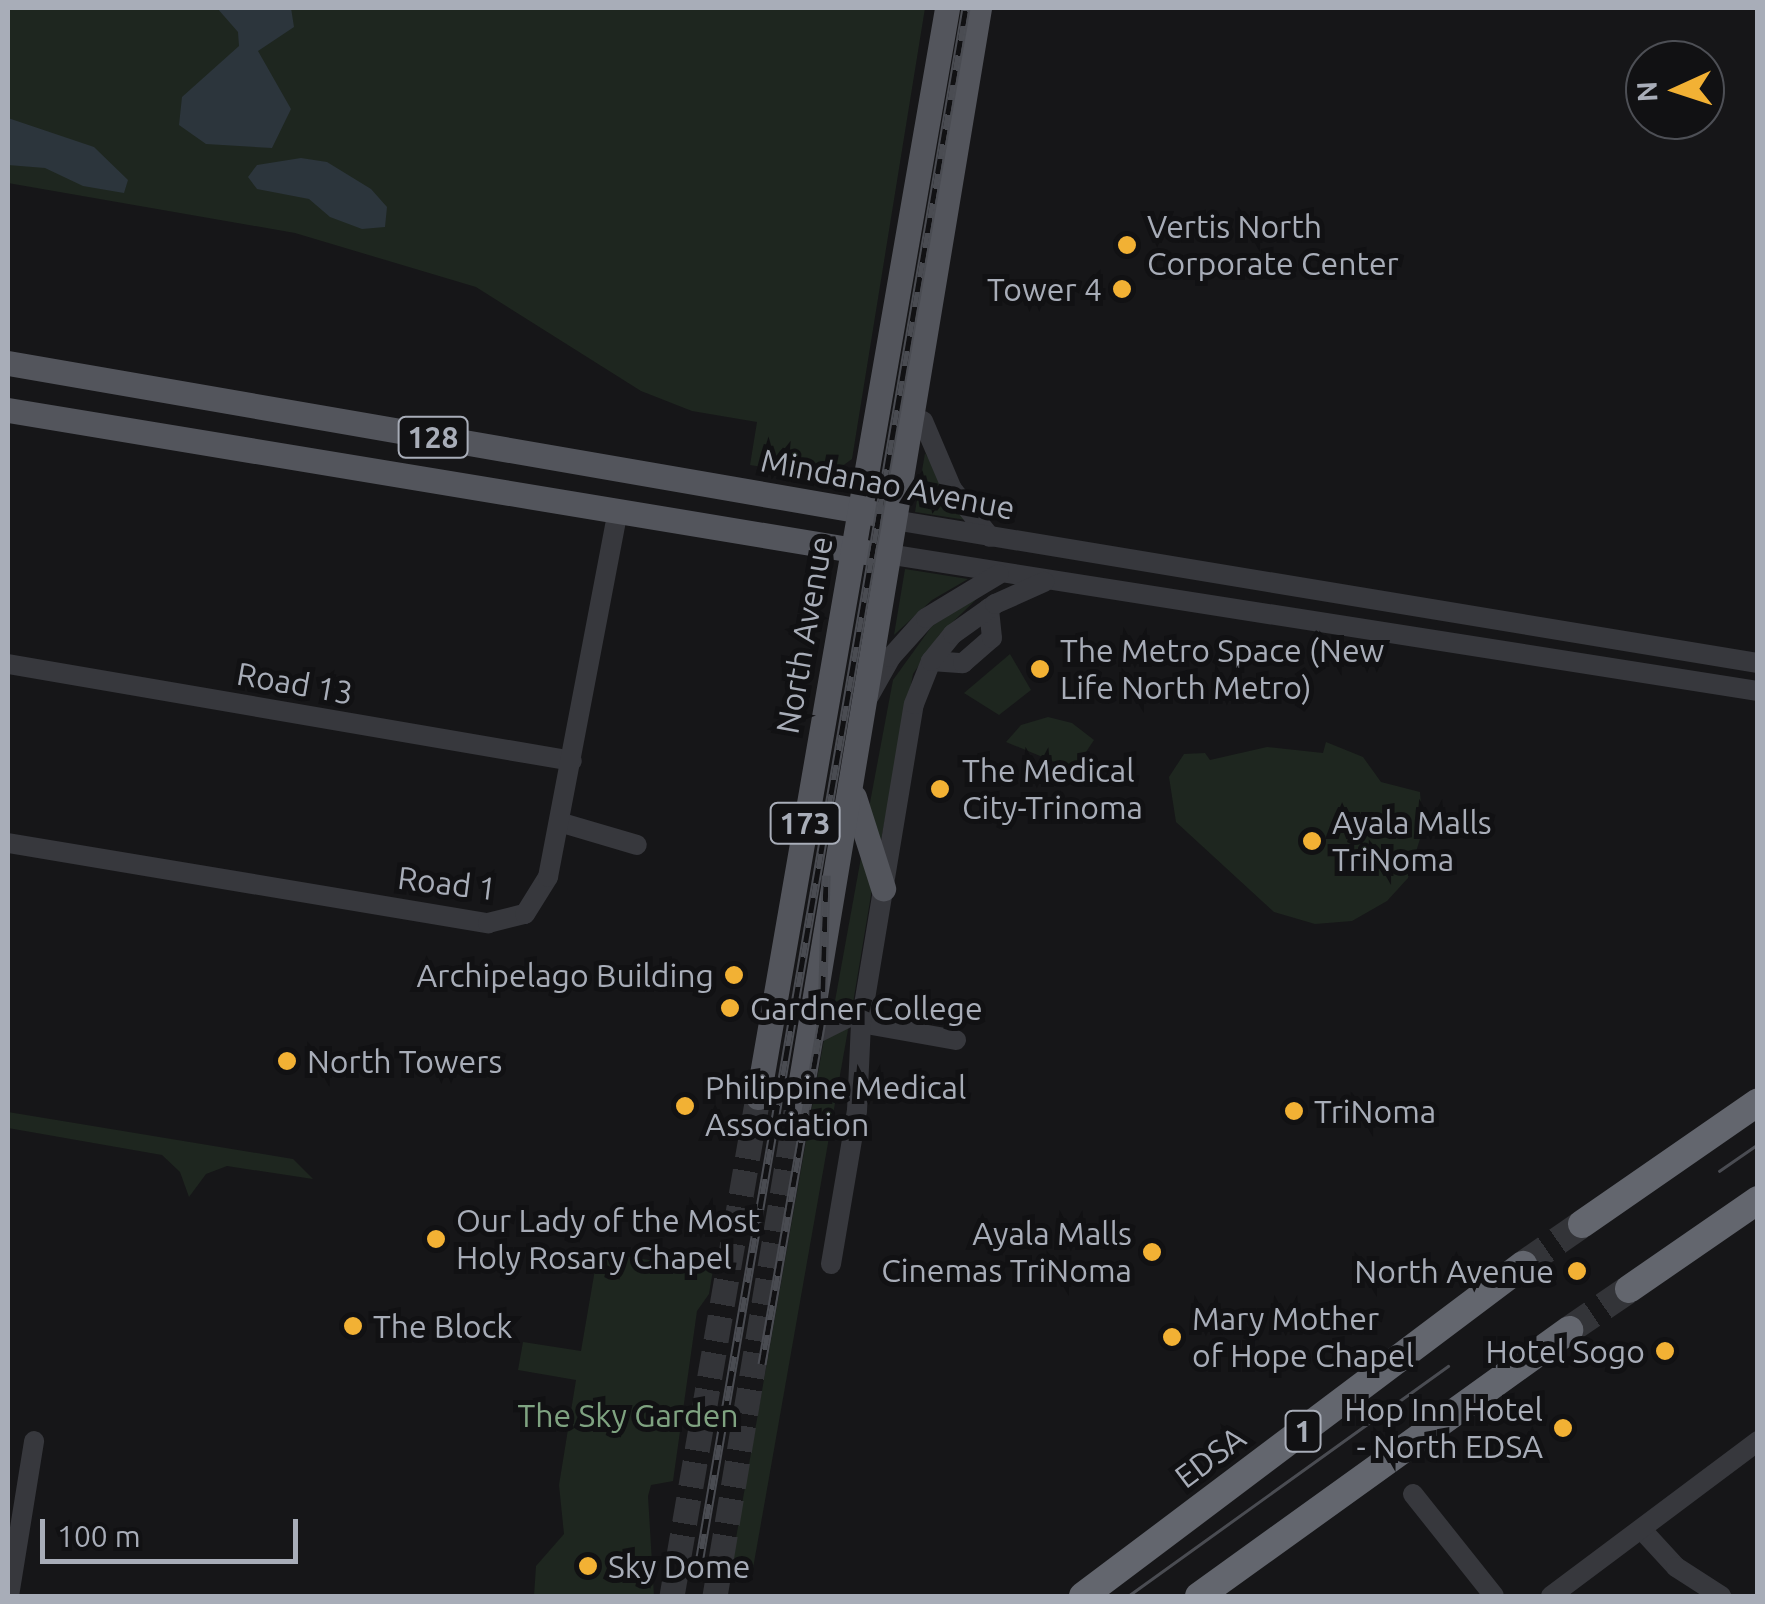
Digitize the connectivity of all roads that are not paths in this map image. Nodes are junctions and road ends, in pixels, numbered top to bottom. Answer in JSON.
{"nodes":[{"id":1,"x":947,"y":8,"type":"edge"},
{"id":2,"x":981,"y":8,"type":"edge"},
{"id":3,"x":986,"y":42,"type":"edge"},
{"id":4,"x":934,"y":307,"type":"junction"},
{"id":5,"x":8,"y":363,"type":"edge"},
{"id":6,"x":8,"y":410,"type":"edge"},
{"id":7,"x":924,"y":421,"type":"junction"},
{"id":8,"x":618,"y":510,"type":"junction"},
{"id":9,"x":859,"y":511,"type":"junction"},
{"id":10,"x":899,"y":520,"type":"junction"},
{"id":11,"x":941,"y":529,"type":"junction"},
{"id":12,"x":990,"y":537,"type":"junction"},
{"id":13,"x":852,"y":549,"type":"junction"},
{"id":14,"x":892,"y":555,"type":"junction"},
{"id":15,"x":934,"y":562,"type":"junction"},
{"id":16,"x":1000,"y":574,"type":"junction"},
{"id":17,"x":1046,"y":582,"type":"junction"},
{"id":18,"x":1758,"y":663,"type":"edge"},
{"id":19,"x":8,"y":664,"type":"edge"},
{"id":20,"x":1758,"y":691,"type":"edge"},
{"id":21,"x":866,"y":702,"type":"junction"},
{"id":22,"x":572,"y":761,"type":"junction"},
{"id":23,"x":852,"y":790,"type":"junction"},
{"id":24,"x":560,"y":822,"type":"junction"},
{"id":25,"x":8,"y":844,"type":"edge"},
{"id":26,"x":636,"y":845,"type":"dead end"},
{"id":27,"x":883,"y":888,"type":"junction"},
{"id":28,"x":861,"y":1017,"type":"junction"},
{"id":29,"x":809,"y":1037,"type":"junction"},
{"id":30,"x":956,"y":1040,"type":"dead end"},
{"id":31,"x":758,"y":1097,"type":"tunnel mouth"},
{"id":32,"x":1758,"y":1102,"type":"edge"},
{"id":33,"x":797,"y":1104,"type":"tunnel mouth"},
{"id":34,"x":1758,"y":1200,"type":"edge"},
{"id":35,"x":1582,"y":1224,"type":"tunnel mouth"},
{"id":36,"x":830,"y":1264,"type":"dead end"},
{"id":37,"x":1523,"y":1265,"type":"tunnel mouth"},
{"id":38,"x":1629,"y":1290,"type":"tunnel mouth"},
{"id":39,"x":1569,"y":1330,"type":"tunnel mouth"},
{"id":40,"x":34,"y":1441,"type":"dead end"},
{"id":41,"x":1758,"y":1442,"type":"edge"},
{"id":42,"x":1413,"y":1494,"type":"dead end"},
{"id":43,"x":1642,"y":1530,"type":"junction"},
{"id":44,"x":9,"y":1596,"type":"edge"},
{"id":45,"x":1083,"y":1596,"type":"edge"},
{"id":46,"x":1199,"y":1596,"type":"edge"},
{"id":47,"x":1494,"y":1596,"type":"edge"},
{"id":48,"x":1552,"y":1596,"type":"edge"},
{"id":49,"x":1720,"y":1596,"type":"edge"}],
"edges":[{"from":1,"to":9,"type":"main road","name":"North Avenue","number":"173"},
{"from":2,"to":3,"type":"main road","name":"North Avenue","number":"173"},
{"from":2,"to":3,"type":"main road"},
{"from":3,"to":4,"type":"main road","name":"North Avenue","number":"173"},
{"from":4,"to":7,"type":"main road","name":"North Avenue","number":"173"},
{"from":4,"to":10,"type":"main road","name":"North Avenue","number":"173"},
{"from":5,"to":9,"type":"main road","name":"Mindanao Avenue","number":"128"},
{"from":6,"to":8,"type":"main road","name":"Mindanao Avenue","number":"128"},
{"from":7,"to":10,"type":"main road","name":"North Avenue","number":"173"},
{"from":7,"to":12,"type":"street"},
{"from":8,"to":13,"type":"main road","name":"Mindanao Avenue","number":"128"},
{"from":8,"to":22,"type":"street","name":"Road 1"},
{"from":9,"to":10,"type":"main road","name":"Mindanao Avenue","number":"128"},
{"from":9,"to":13,"type":"main road","name":"North Avenue","number":"173"},
{"from":10,"to":11,"type":"street","name":"Mindanao Avenue"},
{"from":10,"to":14,"type":"main road","name":"North Avenue","number":"173"},
{"from":11,"to":12,"type":"street","name":"Mindanao Avenue"},
{"from":11,"to":15,"type":"street"},
{"from":12,"to":18,"type":"street","name":"Mindanao Avenue"},
{"from":13,"to":14,"type":"main road","name":"Mindanao Avenue","number":"128"},
{"from":13,"to":31,"type":"main road","name":"North Avenue","number":"173"},
{"from":14,"to":15,"type":"street","name":"Mindanao Avenue"},
{"from":14,"to":21,"type":"main road","name":"North Avenue","number":"173"},
{"from":15,"to":16,"type":"street","name":"Mindanao Avenue"},
{"from":16,"to":17,"type":"street","name":"Mindanao Avenue"},
{"from":16,"to":21,"type":"street"},
{"from":17,"to":20,"type":"street","name":"Mindanao Avenue"},
{"from":17,"to":27,"type":"street"},
{"from":19,"to":22,"type":"street","name":"Road 13"},
{"from":21,"to":23,"type":"main road","name":"North Avenue","number":"173"},
{"from":22,"to":24,"type":"street","name":"Road 1"},
{"from":23,"to":27,"type":"main road"},
{"from":23,"to":29,"type":"main road","name":"North Avenue","number":"173"},
{"from":24,"to":25,"type":"street","name":"Road 1"},
{"from":24,"to":26,"type":"street"},
{"from":27,"to":28,"type":"street"},
{"from":28,"to":29,"type":"street"},
{"from":28,"to":30,"type":"street"},
{"from":28,"to":36,"type":"street"},
{"from":29,"to":33,"type":"main road","name":"North Avenue","number":"173"},
{"from":32,"to":35,"type":"highway"},
{"from":34,"to":38,"type":"highway"},
{"from":37,"to":45,"type":"highway","name":"EDSA","number":"1"},
{"from":39,"to":46,"type":"highway","number":"1"},
{"from":40,"to":44,"type":"street"},
{"from":41,"to":43,"type":"street"},
{"from":42,"to":47,"type":"street"},
{"from":43,"to":48,"type":"street"},
{"from":43,"to":49,"type":"street"}]}
